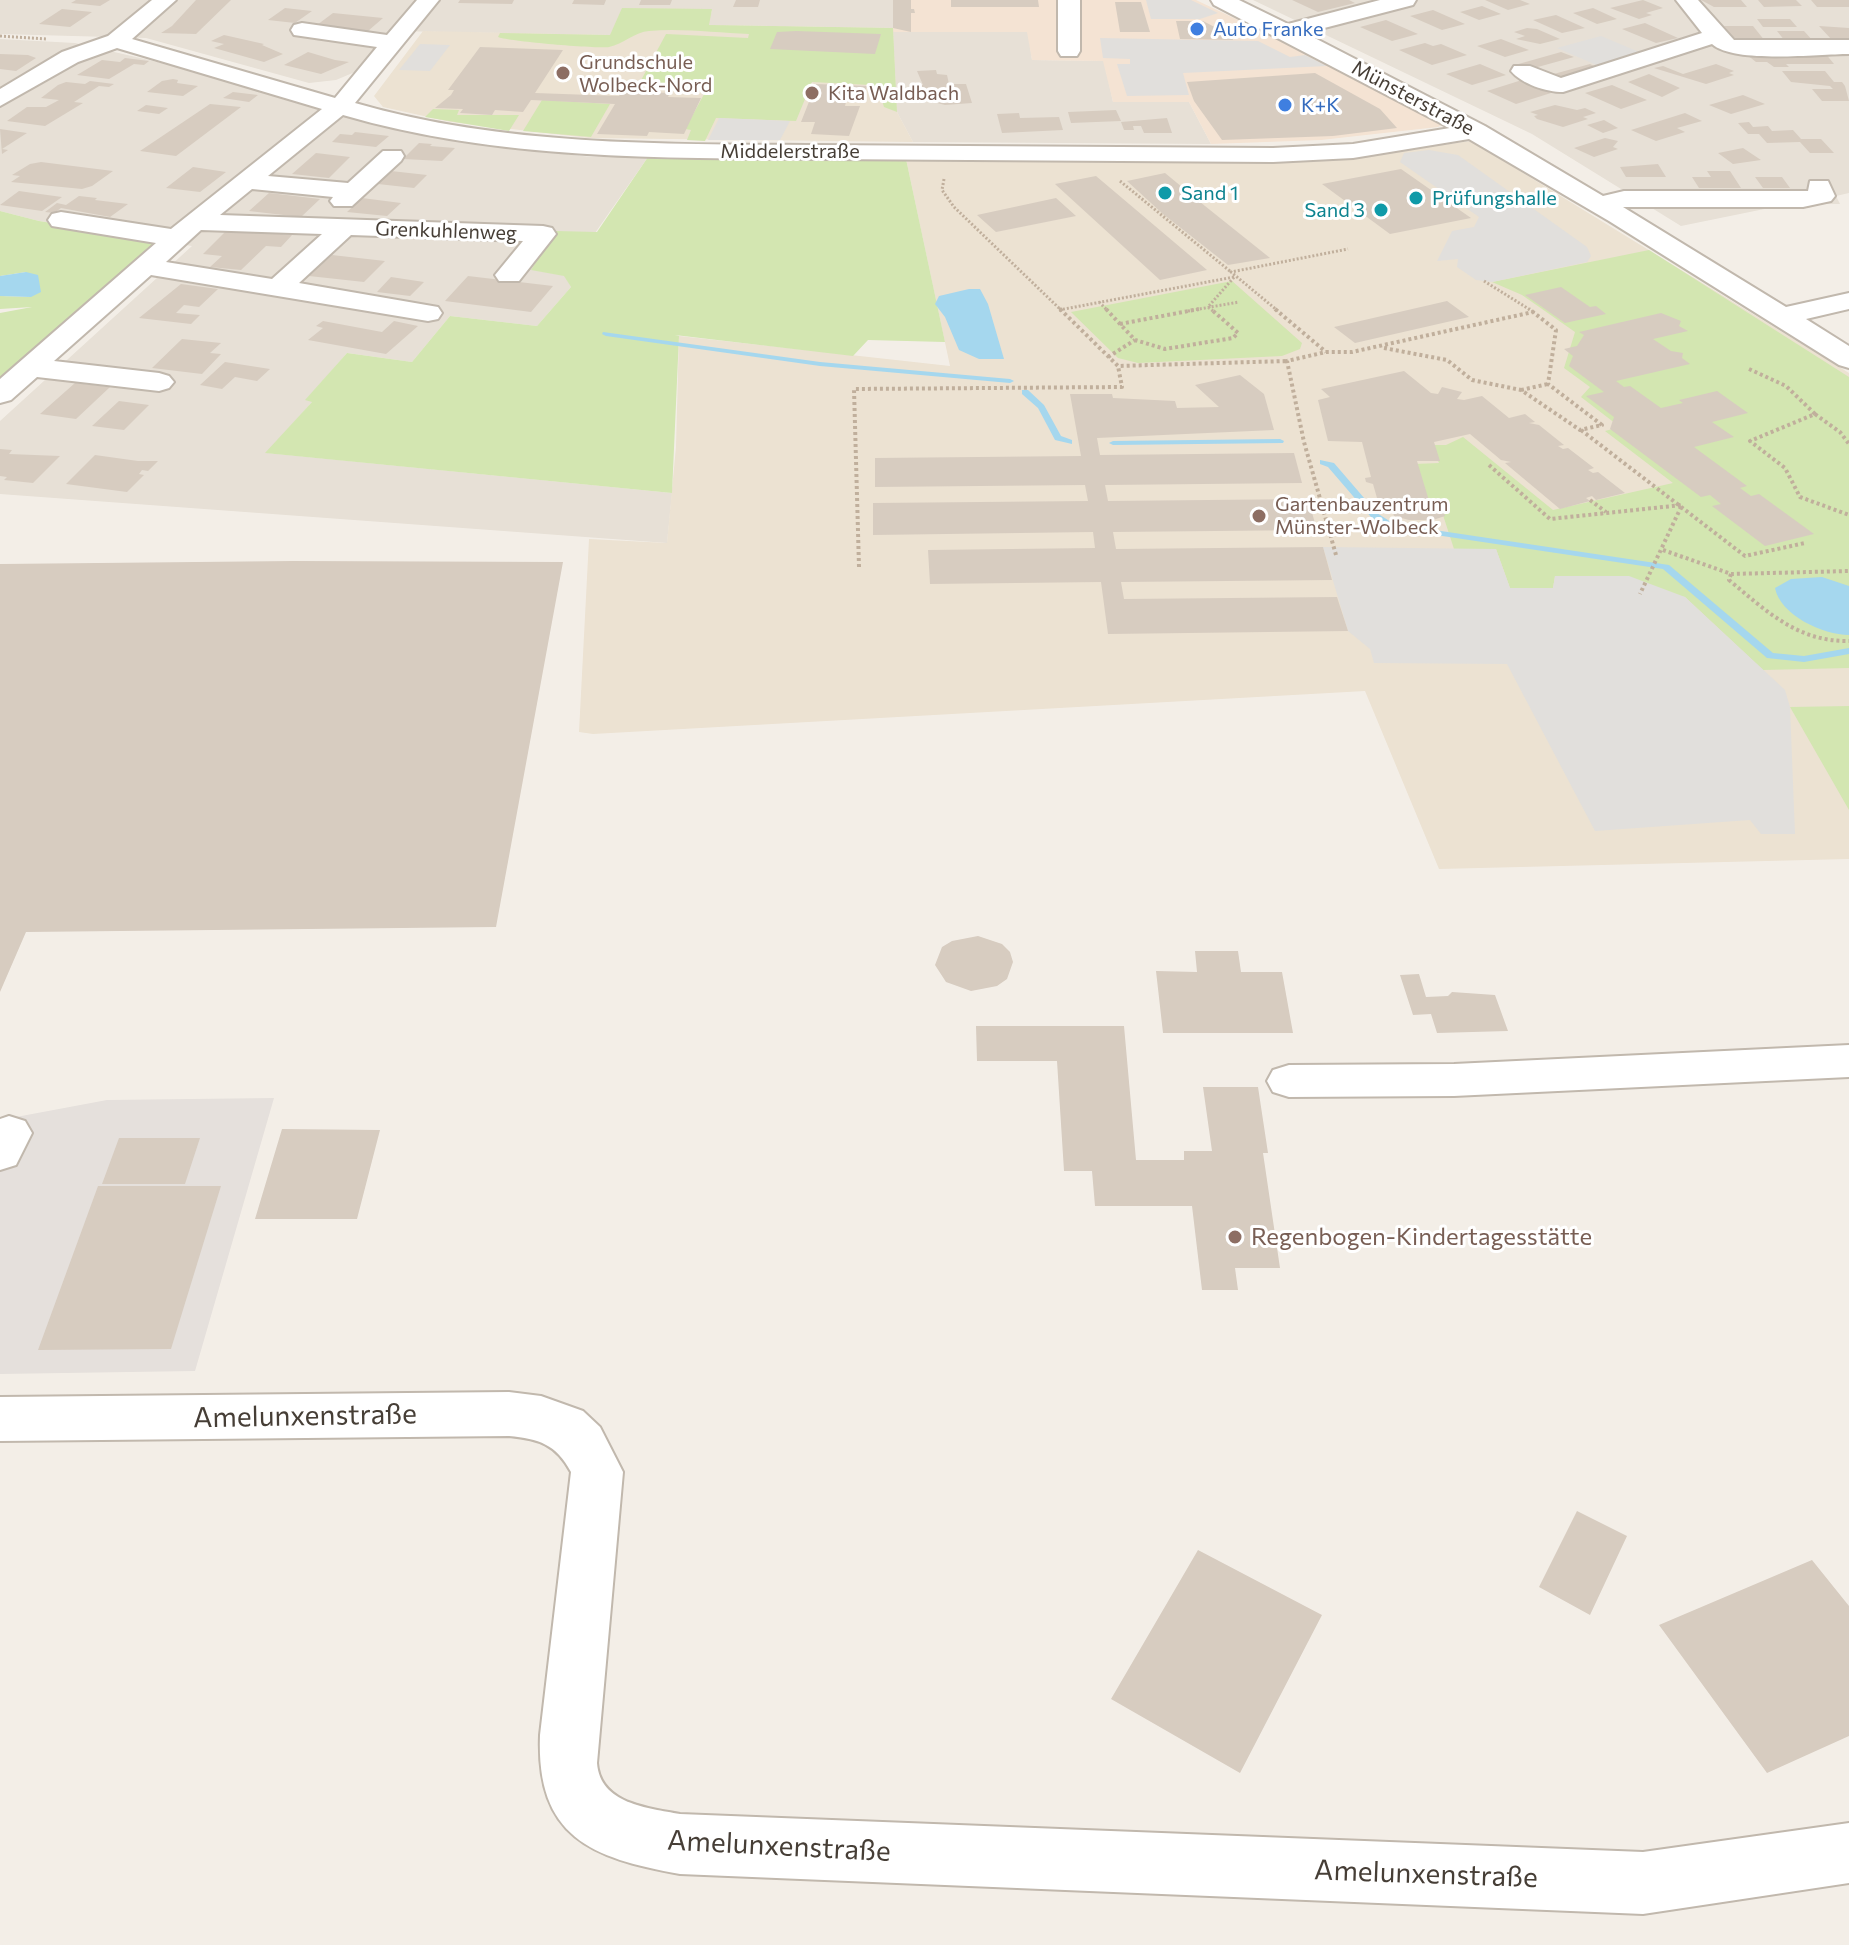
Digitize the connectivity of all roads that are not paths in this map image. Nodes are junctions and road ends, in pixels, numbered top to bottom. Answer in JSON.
{"nodes":[{"id":1,"x":165,"y":0,"type":"edge"},
{"id":2,"x":428,"y":0,"type":"edge"},
{"id":3,"x":1069,"y":0,"type":"edge"},
{"id":4,"x":1222,"y":0,"type":"edge"},
{"id":5,"x":1405,"y":0,"type":"edge"},
{"id":6,"x":1687,"y":0,"type":"edge"},
{"id":7,"x":302,"y":30,"type":"dead end"},
{"id":8,"x":1287,"y":31,"type":"junction"},
{"id":9,"x":1716,"y":36,"type":"junction"},
{"id":10,"x":116,"y":41,"type":"junction"},
{"id":11,"x":392,"y":42,"type":"junction"},
{"id":12,"x":1849,"y":47,"type":"edge"},
{"id":13,"x":1069,"y":51,"type":"dead end"},
{"id":14,"x":1522,"y":71,"type":"dead end"},
{"id":15,"x":11,"y":85,"type":"edge"},
{"id":16,"x":0,"y":99,"type":"edge"},
{"id":17,"x":340,"y":106,"type":"junction"},
{"id":18,"x":1476,"y":131,"type":"junction"},
{"id":19,"x":392,"y":156,"type":"dead end"},
{"id":20,"x":246,"y":181,"type":"junction"},
{"id":21,"x":1819,"y":186,"type":"dead end"},
{"id":22,"x":1600,"y":204,"type":"junction"},
{"id":23,"x":346,"y":206,"type":"junction"},
{"id":24,"x":61,"y":220,"type":"dead end"},
{"id":25,"x":186,"y":230,"type":"junction"},
{"id":26,"x":144,"y":266,"type":"junction"},
{"id":27,"x":509,"y":275,"type":"dead end"},
{"id":28,"x":278,"y":288,"type":"junction"},
{"id":29,"x":1849,"y":301,"type":"edge"},
{"id":30,"x":428,"y":313,"type":"dead end"},
{"id":31,"x":1782,"y":316,"type":"junction"},
{"id":32,"x":1849,"y":359,"type":"edge"},
{"id":33,"x":30,"y":367,"type":"junction"},
{"id":34,"x":159,"y":382,"type":"dead end"},
{"id":35,"x":0,"y":394,"type":"edge"},
{"id":36,"x":1849,"y":1061,"type":"edge"},
{"id":37,"x":1289,"y":1081,"type":"dead end"},
{"id":38,"x":0,"y":1419,"type":"edge"},
{"id":39,"x":1849,"y":1853,"type":"edge"}],
"edges":[{"from":1,"to":10,"type":"street"},
{"from":2,"to":11,"type":"street"},
{"from":3,"to":13,"type":"street"},
{"from":4,"to":8,"type":"street","name":"Münsterstraße"},
{"from":5,"to":8,"type":"street"},
{"from":6,"to":9,"type":"street"},
{"from":7,"to":11,"type":"street"},
{"from":8,"to":18,"type":"street","name":"Münsterstraße"},
{"from":9,"to":12,"type":"street"},
{"from":9,"to":14,"type":"street"},
{"from":10,"to":15,"type":"street"},
{"from":10,"to":17,"type":"street","name":"Middelerstraße"},
{"from":11,"to":17,"type":"street"},
{"from":15,"to":16,"type":"street"},
{"from":17,"to":18,"type":"street","name":"Middelerstraße"},
{"from":17,"to":20,"type":"street"},
{"from":18,"to":22,"type":"street","name":"Münsterstraße"},
{"from":19,"to":23,"type":"street","name":"Grenkuhlenweg"},
{"from":20,"to":23,"type":"street","name":"Grenkuhlenweg"},
{"from":20,"to":25,"type":"street"},
{"from":21,"to":22,"type":"street"},
{"from":22,"to":31,"type":"street","name":"Münsterstraße"},
{"from":23,"to":25,"type":"street","name":"Grenkuhlenweg"},
{"from":23,"to":27,"type":"street","name":"Grenkuhlenweg"},
{"from":23,"to":28,"type":"street","name":"Grenkuhlenweg"},
{"from":24,"to":25,"type":"street","name":"Grenkuhlenweg"},
{"from":25,"to":26,"type":"street"},
{"from":26,"to":28,"type":"street"},
{"from":26,"to":33,"type":"street"},
{"from":28,"to":30,"type":"street"},
{"from":29,"to":31,"type":"street"},
{"from":31,"to":32,"type":"street","name":"Münsterstraße"},
{"from":33,"to":34,"type":"street"},
{"from":33,"to":35,"type":"street"},
{"from":36,"to":37,"type":"street"},
{"from":38,"to":39,"type":"street","name":"Amelunxenstraße"}]}
